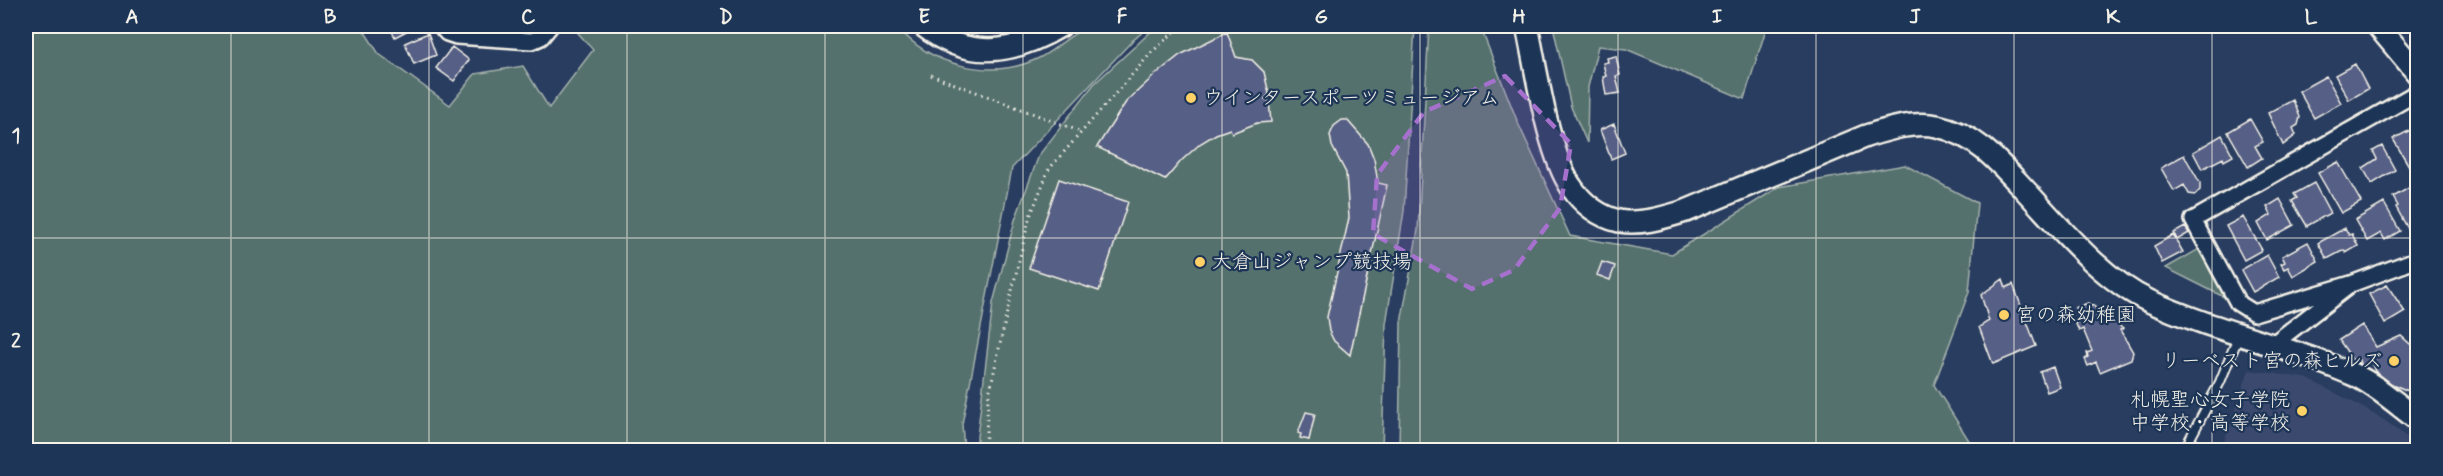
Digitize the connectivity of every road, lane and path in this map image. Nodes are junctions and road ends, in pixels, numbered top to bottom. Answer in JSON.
{"nodes":[{"id":1,"x":441,"y":26,"type":"edge"},
{"id":2,"x":550,"y":26,"type":"edge"},
{"id":3,"x":924,"y":26,"type":"edge"},
{"id":4,"x":1060,"y":26,"type":"edge"},
{"id":5,"x":1181,"y":26,"type":"edge"},
{"id":6,"x":1527,"y":26,"type":"edge"},
{"id":7,"x":2378,"y":26,"type":"edge"},
{"id":8,"x":2418,"y":74,"type":"edge"},
{"id":9,"x":931,"y":75,"type":"dead end"},
{"id":10,"x":2418,"y":92,"type":"edge"},
{"id":11,"x":1082,"y":132,"type":"junction"},
{"id":12,"x":2418,"y":259,"type":"edge"},
{"id":13,"x":2351,"y":284,"type":"junction"},
{"id":14,"x":2240,"y":334,"type":"junction"},
{"id":15,"x":2272,"y":345,"type":"junction"},
{"id":16,"x":2418,"y":420,"type":"edge"},
{"id":17,"x":913,"y":450,"type":"edge"},
{"id":18,"x":936,"y":450,"type":"edge"},
{"id":19,"x":985,"y":450,"type":"edge"},
{"id":20,"x":2184,"y":450,"type":"edge"}],
"edges":[{"from":1,"to":2,"type":"street"},
{"from":3,"to":4,"type":"street"},
{"from":5,"to":11,"type":"path"},
{"from":6,"to":14,"type":"street"},
{"from":7,"to":8,"type":"street"},
{"from":9,"to":11,"type":"path"},
{"from":10,"to":13,"type":"street"},
{"from":11,"to":19,"type":"path"},
{"from":12,"to":13,"type":"street"},
{"from":13,"to":15,"type":"street"},
{"from":14,"to":15,"type":"street"},
{"from":14,"to":20,"type":"lane"},
{"from":15,"to":16,"type":"street"},
{"from":17,"to":18,"type":"path"}]}
